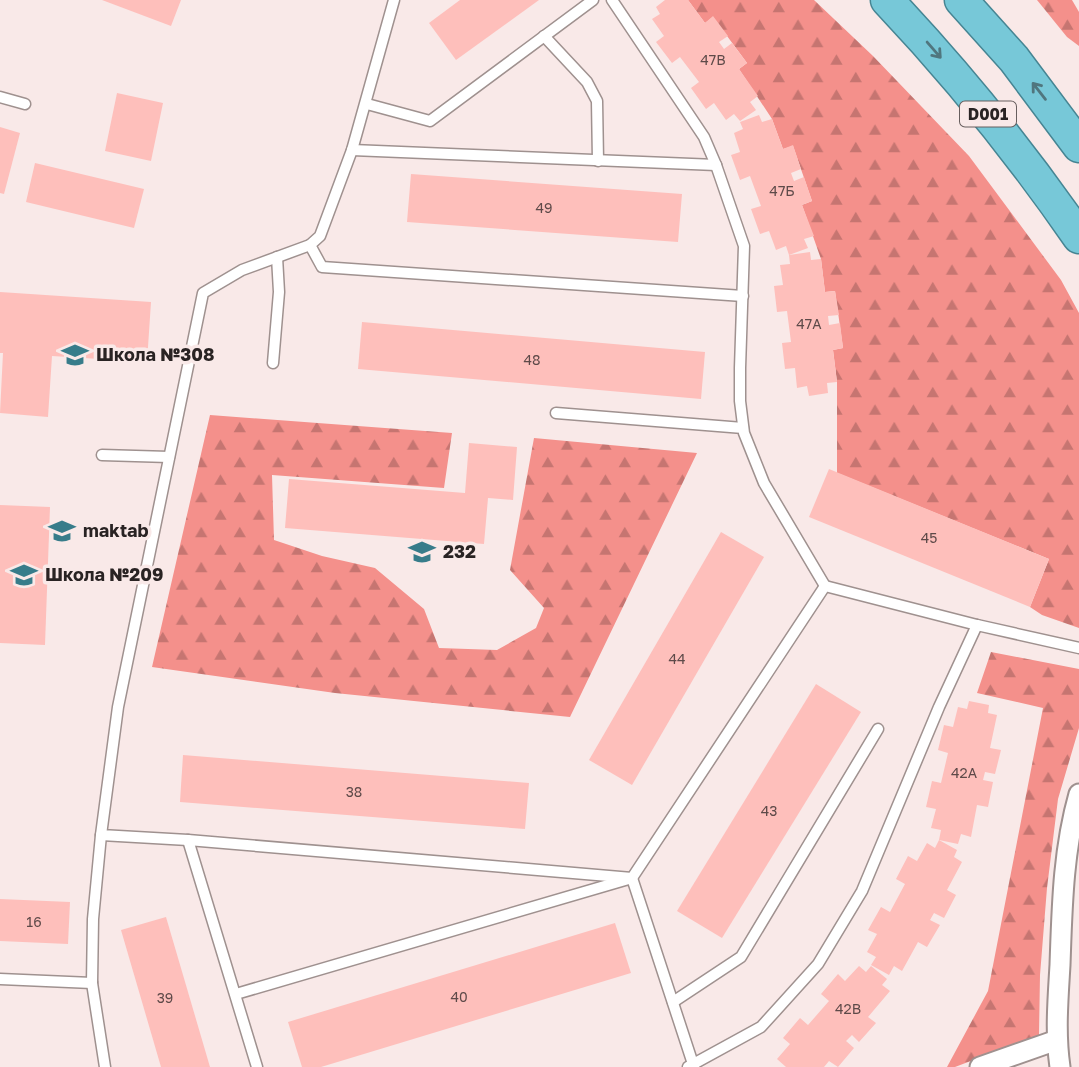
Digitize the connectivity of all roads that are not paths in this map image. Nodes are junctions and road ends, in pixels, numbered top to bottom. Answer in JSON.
{"nodes":[{"id":1,"x":394,"y":0,"type":"edge"},
{"id":2,"x":593,"y":0,"type":"edge"},
{"id":3,"x":612,"y":0,"type":"edge"},
{"id":4,"x":887,"y":0,"type":"edge"},
{"id":5,"x":961,"y":0,"type":"edge"},
{"id":6,"x":544,"y":36,"type":"junction"},
{"id":7,"x":0,"y":97,"type":"edge"},
{"id":8,"x":25,"y":104,"type":"dead end"},
{"id":9,"x":366,"y":104,"type":"junction"},
{"id":10,"x":1079,"y":146,"type":"edge"},
{"id":11,"x":352,"y":150,"type":"junction"},
{"id":12,"x":598,"y":160,"type":"junction"},
{"id":13,"x":716,"y":165,"type":"junction"},
{"id":14,"x":1079,"y":237,"type":"edge"},
{"id":15,"x":310,"y":245,"type":"junction"},
{"id":16,"x":277,"y":257,"type":"junction"},
{"id":17,"x":743,"y":296,"type":"junction"},
{"id":18,"x":273,"y":363,"type":"dead end"},
{"id":19,"x":556,"y":413,"type":"dead end"},
{"id":20,"x":743,"y":428,"type":"junction"},
{"id":21,"x":102,"y":455,"type":"dead end"},
{"id":22,"x":169,"y":457,"type":"junction"},
{"id":23,"x":825,"y":586,"type":"junction"},
{"id":24,"x":977,"y":625,"type":"junction"},
{"id":25,"x":1079,"y":648,"type":"edge"},
{"id":26,"x":878,"y":729,"type":"dead end"},
{"id":27,"x":1079,"y":794,"type":"edge"},
{"id":28,"x":101,"y":835,"type":"junction"},
{"id":29,"x":188,"y":841,"type":"junction"},
{"id":30,"x":632,"y":878,"type":"junction"},
{"id":31,"x":0,"y":979,"type":"edge"},
{"id":32,"x":92,"y":983,"type":"junction"},
{"id":33,"x":236,"y":994,"type":"junction"},
{"id":34,"x":673,"y":1002,"type":"junction"},
{"id":35,"x":1057,"y":1040,"type":"junction"},
{"id":36,"x":692,"y":1066,"type":"edge"},
{"id":37,"x":105,"y":1067,"type":"edge"},
{"id":38,"x":257,"y":1067,"type":"edge"},
{"id":39,"x":980,"y":1067,"type":"edge"},
{"id":40,"x":1060,"y":1067,"type":"edge"}],
"edges":[{"from":1,"to":9,"type":"lane"},
{"from":2,"to":6,"type":"lane"},
{"from":3,"to":13,"type":"lane"},
{"from":4,"to":14,"type":"highway","number":"D001","one_way":true},
{"from":10,"to":5,"type":"highway","number":"D001","one_way":true},
{"from":6,"to":9,"type":"lane"},
{"from":6,"to":12,"type":"lane"},
{"from":7,"to":8,"type":"lane"},
{"from":9,"to":11,"type":"lane"},
{"from":11,"to":12,"type":"lane"},
{"from":11,"to":15,"type":"lane"},
{"from":12,"to":13,"type":"lane"},
{"from":13,"to":17,"type":"lane"},
{"from":15,"to":16,"type":"lane"},
{"from":15,"to":17,"type":"lane"},
{"from":16,"to":18,"type":"lane"},
{"from":16,"to":22,"type":"lane"},
{"from":17,"to":20,"type":"lane"},
{"from":19,"to":20,"type":"lane"},
{"from":20,"to":23,"type":"lane"},
{"from":21,"to":22,"type":"lane"},
{"from":22,"to":28,"type":"lane"},
{"from":23,"to":24,"type":"lane"},
{"from":23,"to":30,"type":"lane"},
{"from":24,"to":25,"type":"lane"},
{"from":24,"to":36,"type":"lane"},
{"from":26,"to":34,"type":"lane"},
{"from":27,"to":35,"type":"street"},
{"from":28,"to":29,"type":"lane"},
{"from":28,"to":32,"type":"lane"},
{"from":29,"to":30,"type":"lane"},
{"from":29,"to":33,"type":"lane"},
{"from":30,"to":33,"type":"lane"},
{"from":30,"to":34,"type":"lane"},
{"from":31,"to":32,"type":"lane"},
{"from":32,"to":37,"type":"lane"},
{"from":33,"to":38,"type":"lane"},
{"from":34,"to":36,"type":"lane"},
{"from":35,"to":39,"type":"street"},
{"from":35,"to":40,"type":"street"}]}
